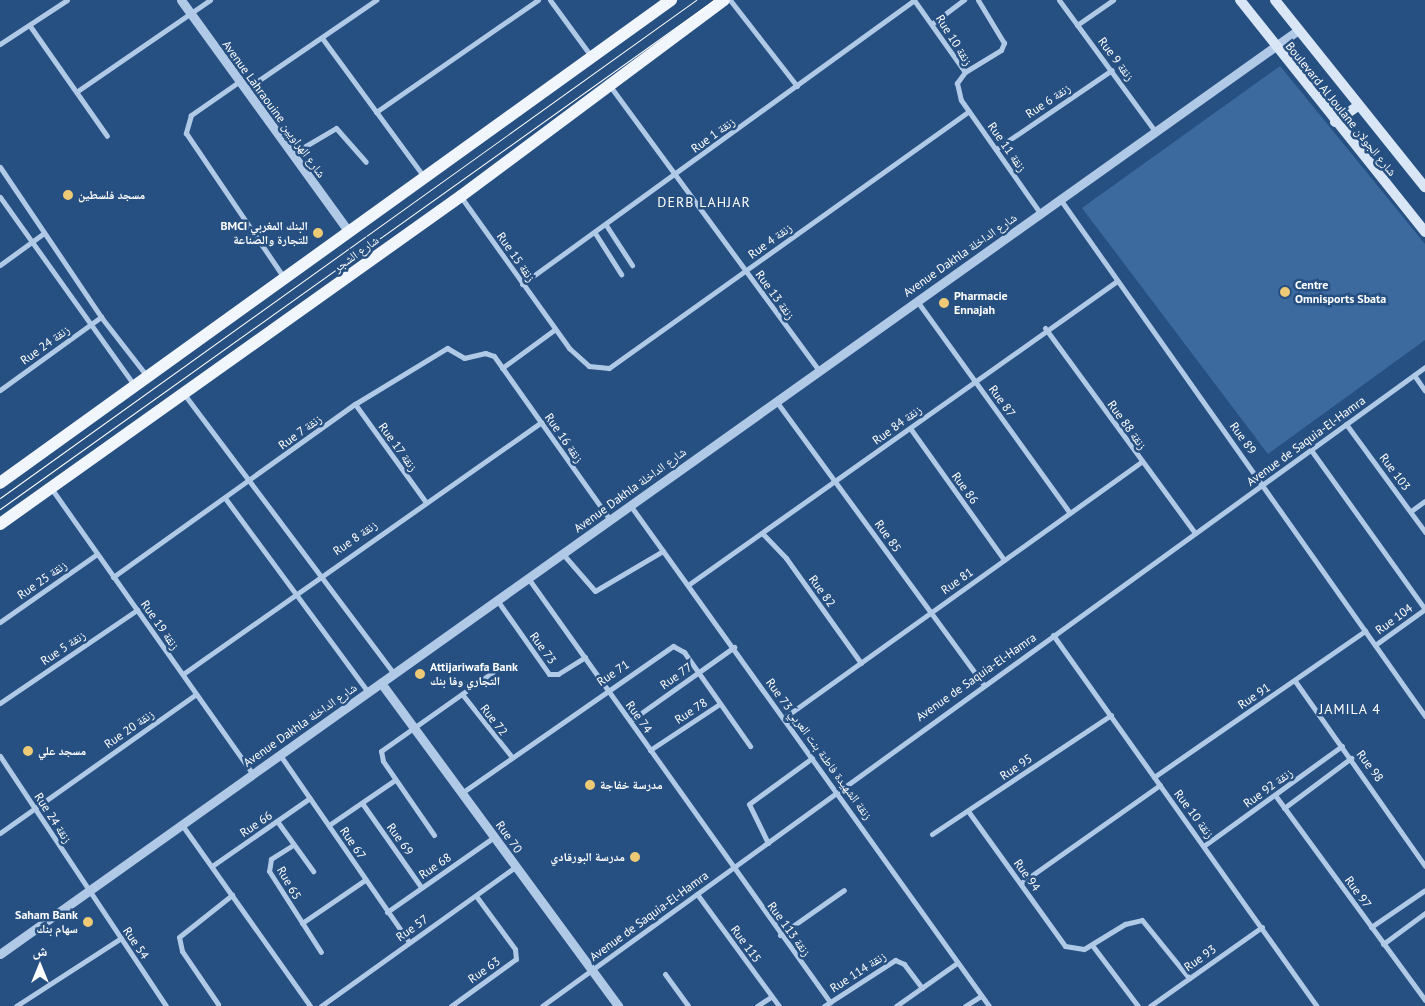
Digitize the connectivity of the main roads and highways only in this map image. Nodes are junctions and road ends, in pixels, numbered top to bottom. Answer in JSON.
{"nodes":[{"id":1,"x":671,"y":0,"type":"edge"},
{"id":2,"x":724,"y":0,"type":"edge"},
{"id":3,"x":1240,"y":0,"type":"edge"},
{"id":4,"x":1274,"y":0,"type":"edge"},
{"id":5,"x":1358,"y":106,"type":"junction"},
{"id":6,"x":1335,"y":122,"type":"junction"},
{"id":7,"x":1425,"y":187,"type":"edge"},
{"id":8,"x":1425,"y":232,"type":"edge"},
{"id":9,"x":0,"y":483,"type":"edge"},
{"id":10,"x":0,"y":524,"type":"edge"}],
"edges":[{"from":1,"to":9,"type":"main road","name":"شارع الشجر"},
{"from":2,"to":10,"type":"main road","name":"شارع الشجر"},
{"from":3,"to":6,"type":"main road","name":"Boulevard Al Joulane شارع الجولان"},
{"from":4,"to":5,"type":"main road","name":"Boulevard Al Joulane شارع الجولان"},
{"from":5,"to":6,"type":"main road"},
{"from":5,"to":7,"type":"main road","name":"Boulevard Al Joulane شارع الجولان"},
{"from":6,"to":8,"type":"main road","name":"Boulevard Al Joulane شارع الجولان"}]}
